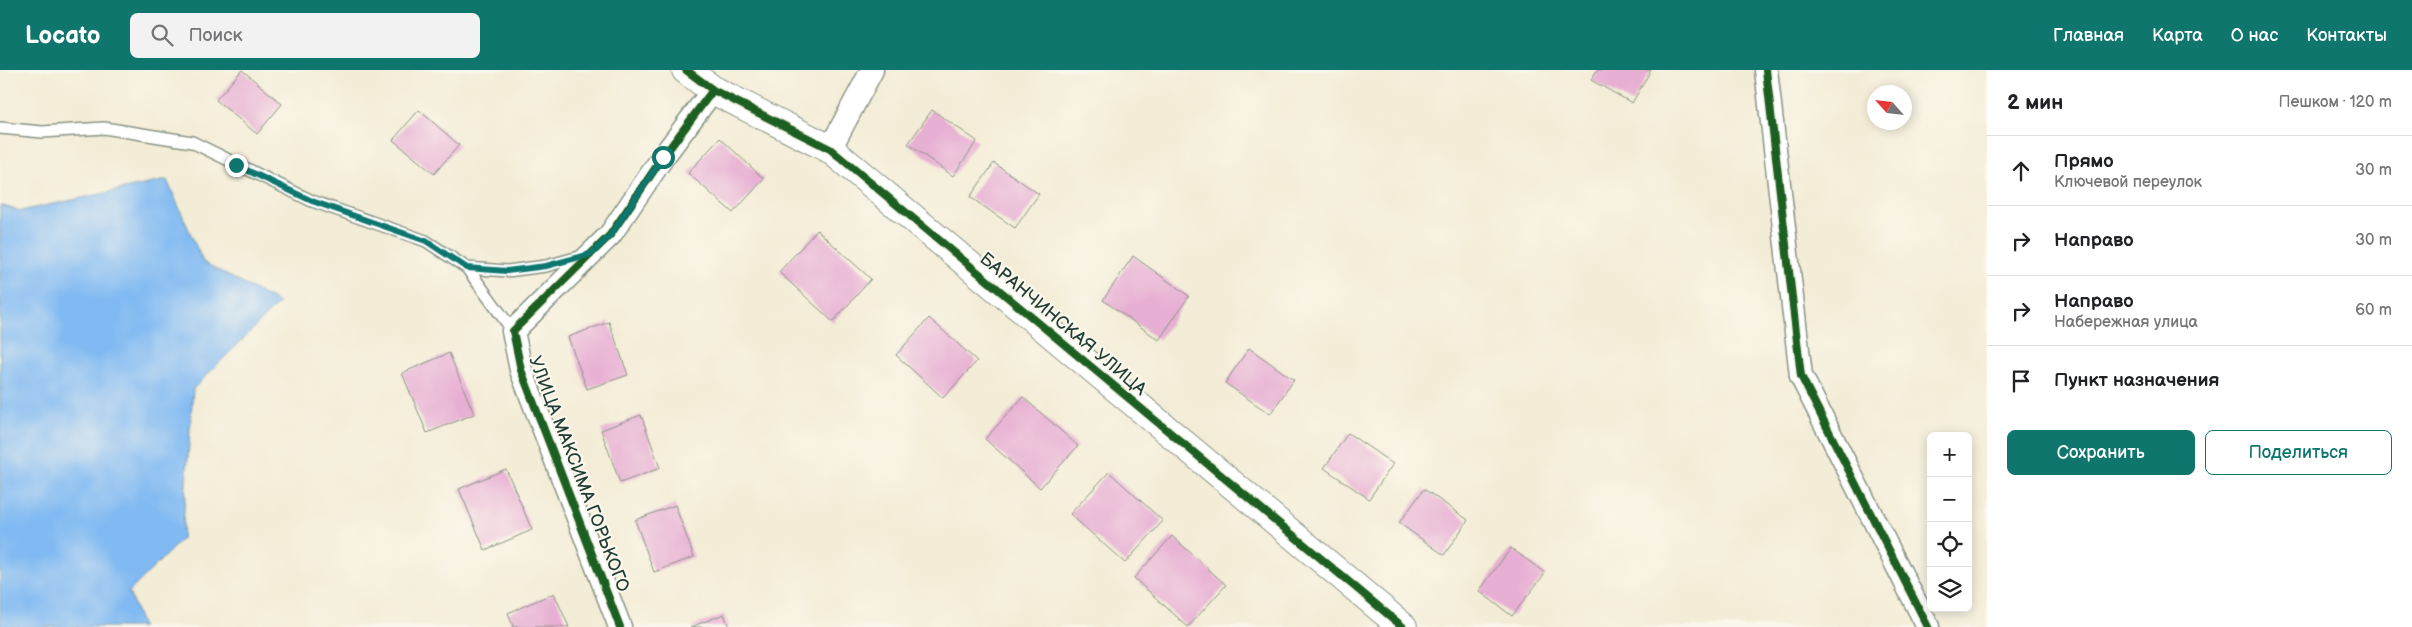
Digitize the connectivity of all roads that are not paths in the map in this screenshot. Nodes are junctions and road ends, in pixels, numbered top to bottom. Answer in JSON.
{"nodes":[{"id":1,"x":686,"y":70,"type":"edge"},
{"id":2,"x":872,"y":70,"type":"edge"},
{"id":3,"x":1766,"y":70,"type":"edge"},
{"id":4,"x":713,"y":90,"type":"junction"},
{"id":5,"x":0,"y":128,"type":"edge"},
{"id":6,"x":830,"y":149,"type":"junction"},
{"id":7,"x":591,"y":254,"type":"junction"},
{"id":8,"x":467,"y":268,"type":"junction"},
{"id":9,"x":514,"y":331,"type":"junction"},
{"id":10,"x":620,"y":627,"type":"edge"},
{"id":11,"x":1403,"y":627,"type":"edge"},
{"id":12,"x":1928,"y":627,"type":"edge"}],
"edges":[{"from":1,"to":4,"type":"street","name":"БАРАНЧИНСКАЯ УЛИЦА"},
{"from":2,"to":6,"type":"street"},
{"from":3,"to":12,"type":"street"},
{"from":4,"to":6,"type":"street","name":"БАРАНЧИНСКАЯ УЛИЦА"},
{"from":4,"to":7,"type":"street"},
{"from":5,"to":8,"type":"lane"},
{"from":6,"to":11,"type":"street","name":"БАРАНЧИНСКАЯ УЛИЦА"},
{"from":7,"to":8,"type":"lane"},
{"from":7,"to":9,"type":"street"},
{"from":8,"to":9,"type":"lane"},
{"from":9,"to":10,"type":"street","name":"УЛИЦА МАКСИМА ГОРЬКОГО"}]}
